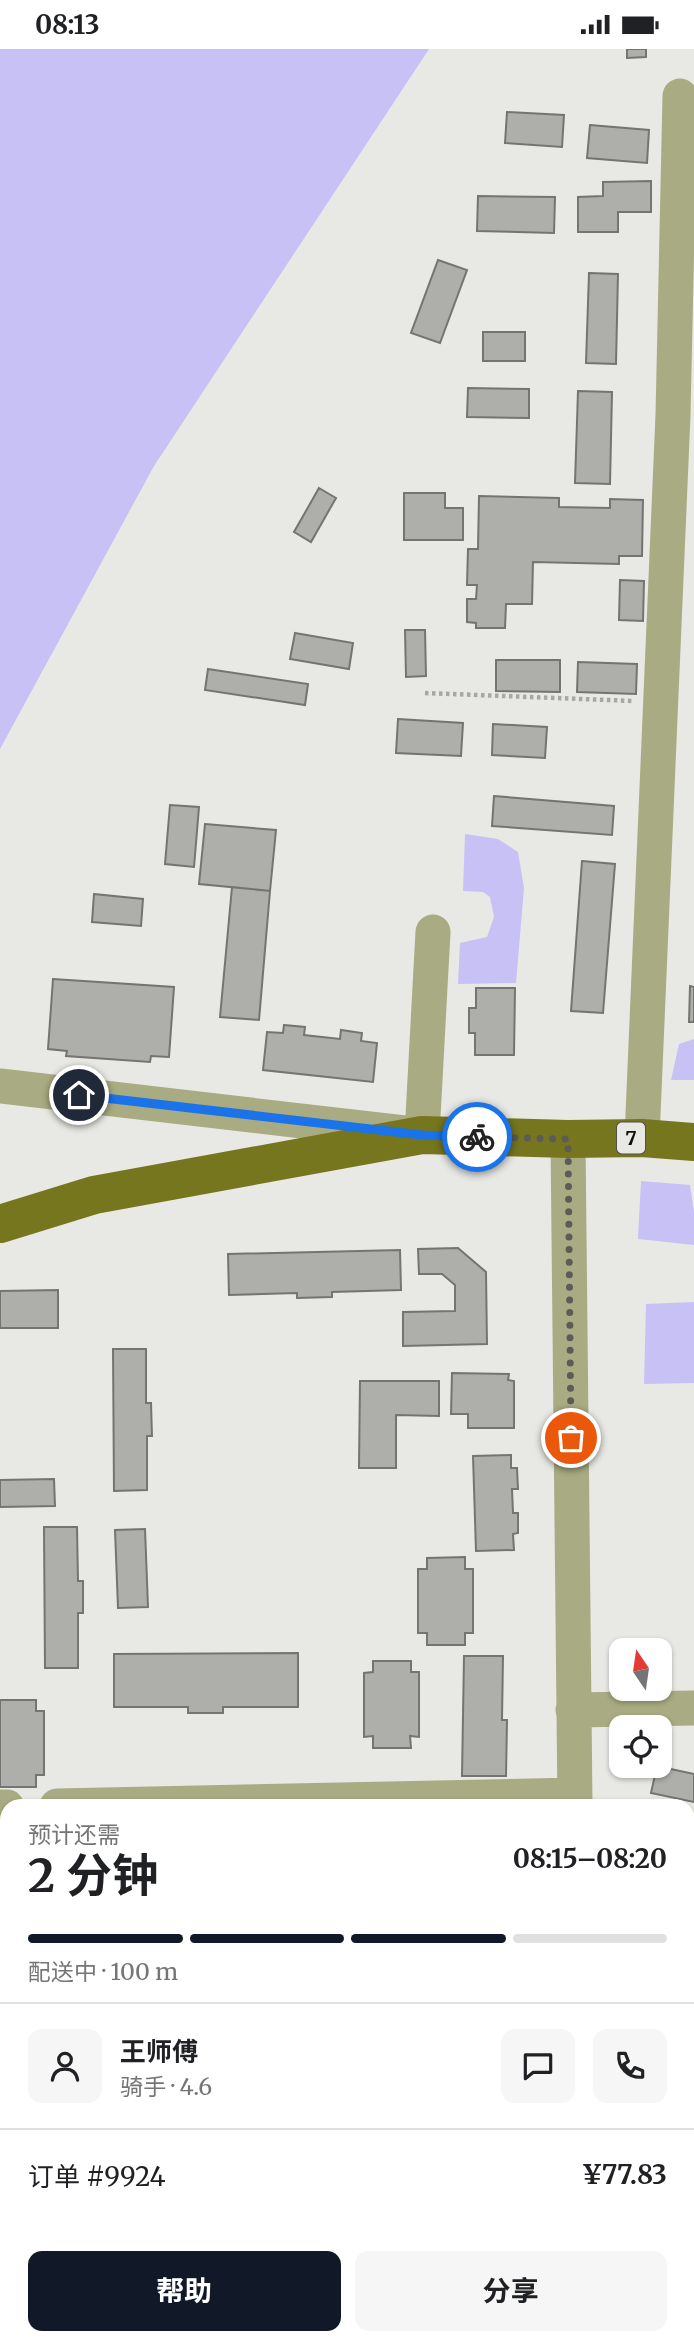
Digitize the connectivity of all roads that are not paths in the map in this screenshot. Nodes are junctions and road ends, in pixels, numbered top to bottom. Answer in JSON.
{"nodes":[{"id":1,"x":680,"y":96,"type":"dead end"},
{"id":2,"x":433,"y":932,"type":"dead end"},
{"id":3,"x":0,"y":1086,"type":"edge"},
{"id":4,"x":422,"y":1135,"type":"junction"},
{"id":5,"x":642,"y":1138,"type":"junction"},
{"id":6,"x":568,"y":1139,"type":"junction"},
{"id":7,"x":694,"y":1142,"type":"edge"},
{"id":8,"x":94,"y":1195,"type":"junction"},
{"id":9,"x":0,"y":1197,"type":"edge"},
{"id":10,"x":0,"y":1224,"type":"edge"},
{"id":11,"x":694,"y":1708,"type":"edge"},
{"id":12,"x":573,"y":1710,"type":"junction"},
{"id":13,"x":575,"y":1799,"type":"edge"}],
"edges":[{"from":1,"to":5,"type":"street"},
{"from":2,"to":4,"type":"street"},
{"from":3,"to":4,"type":"street"},
{"from":4,"to":6,"type":"main road","number":"7"},
{"from":4,"to":8,"type":"main road","number":"7"},
{"from":5,"to":6,"type":"main road","number":"7"},
{"from":5,"to":7,"type":"main road","number":"7"},
{"from":6,"to":12,"type":"street"},
{"from":8,"to":9,"type":"main road","number":"7"},
{"from":8,"to":10,"type":"main road","number":"7"},
{"from":11,"to":12,"type":"street"},
{"from":12,"to":13,"type":"street"}]}
